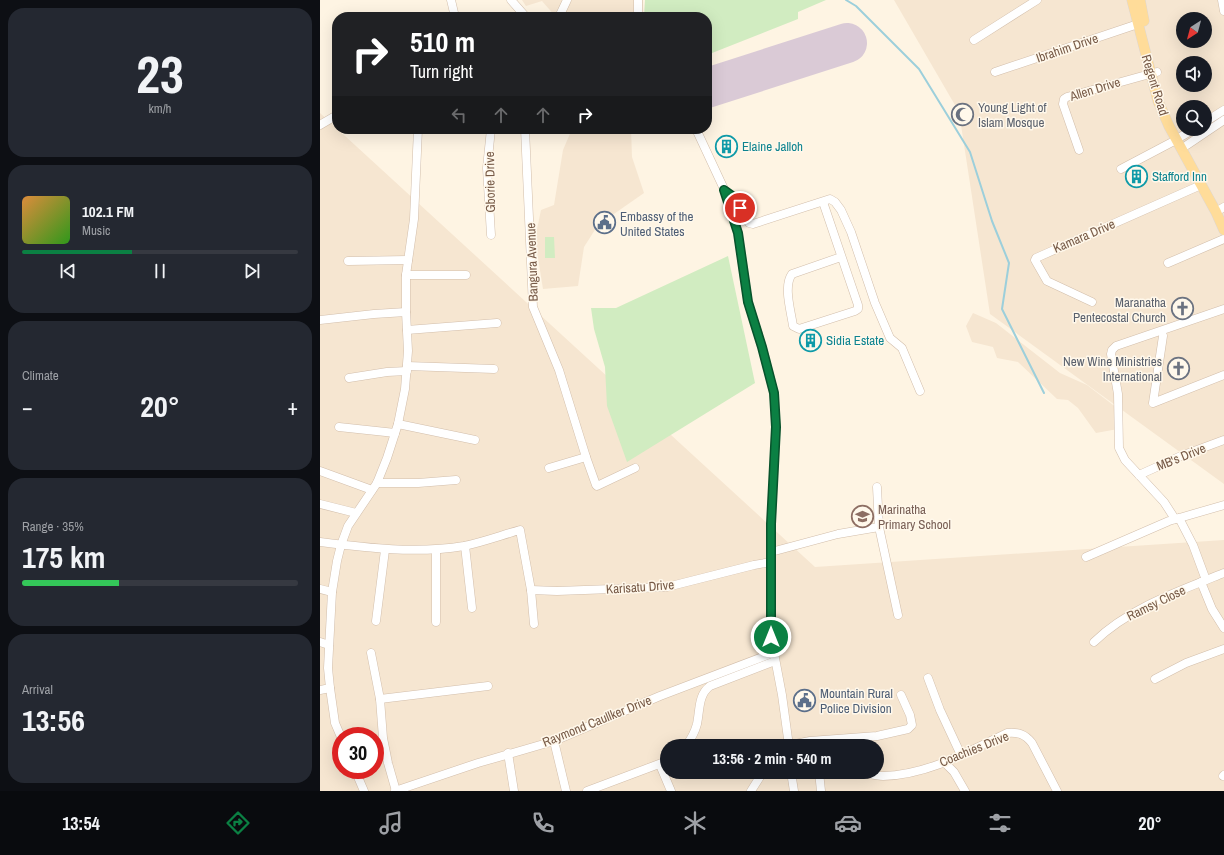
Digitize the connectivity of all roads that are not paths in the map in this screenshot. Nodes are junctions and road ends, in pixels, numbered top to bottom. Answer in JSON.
{"nodes":[{"id":1,"x":451,"y":0,"type":"edge"},
{"id":2,"x":511,"y":0,"type":"edge"},
{"id":3,"x":567,"y":0,"type":"edge"},
{"id":4,"x":638,"y":0,"type":"edge"},
{"id":5,"x":1037,"y":0,"type":"edge"},
{"id":6,"x":1132,"y":0,"type":"edge"},
{"id":7,"x":1140,"y":0,"type":"edge"},
{"id":8,"x":1222,"y":0,"type":"edge"},
{"id":9,"x":454,"y":12,"type":"edge"},
{"id":10,"x":522,"y":12,"type":"edge"},
{"id":11,"x":561,"y":12,"type":"edge"},
{"id":12,"x":638,"y":12,"type":"edge"},
{"id":13,"x":1224,"y":12,"type":"edge"},
{"id":14,"x":1138,"y":24,"type":"junction"},
{"id":15,"x":974,"y":40,"type":"dead end"},
{"id":16,"x":995,"y":72,"type":"dead end"},
{"id":17,"x":1153,"y":72,"type":"junction"},
{"id":18,"x":1224,"y":110,"type":"edge"},
{"id":19,"x":332,"y":117,"type":"edge"},
{"id":20,"x":1212,"y":118,"type":"edge"},
{"id":21,"x":1224,"y":120,"type":"edge"},
{"id":22,"x":322,"y":122,"type":"edge"},
{"id":23,"x":418,"y":134,"type":"edge"},
{"id":24,"x":490,"y":134,"type":"edge"},
{"id":25,"x":525,"y":134,"type":"edge"},
{"id":26,"x":698,"y":134,"type":"edge"},
{"id":27,"x":1186,"y":136,"type":"edge"},
{"id":28,"x":1182,"y":140,"type":"junction"},
{"id":29,"x":1079,"y":150,"type":"dead end"},
{"id":30,"x":1121,"y":169,"type":"dead end"},
{"id":31,"x":1201,"y":185,"type":"junction"},
{"id":32,"x":724,"y":190,"type":"junction"},
{"id":33,"x":824,"y":202,"type":"junction"},
{"id":34,"x":1221,"y":210,"type":"edge"},
{"id":35,"x":1224,"y":230,"type":"edge"},
{"id":36,"x":491,"y":235,"type":"dead end"},
{"id":37,"x":1224,"y":239,"type":"edge"},
{"id":38,"x":841,"y":257,"type":"junction"},
{"id":39,"x":408,"y":260,"type":"junction"},
{"id":40,"x":348,"y":261,"type":"dead end"},
{"id":41,"x":1168,"y":263,"type":"dead end"},
{"id":42,"x":406,"y":275,"type":"junction"},
{"id":43,"x":466,"y":275,"type":"dead end"},
{"id":44,"x":1092,"y":302,"type":"dead end"},
{"id":45,"x":1224,"y":309,"type":"edge"},
{"id":46,"x":406,"y":312,"type":"junction"},
{"id":47,"x":320,"y":320,"type":"edge"},
{"id":48,"x":497,"y":323,"type":"dead end"},
{"id":49,"x":407,"y":330,"type":"junction"},
{"id":50,"x":1163,"y":336,"type":"dead end"},
{"id":51,"x":407,"y":369,"type":"junction"},
{"id":52,"x":494,"y":369,"type":"dead end"},
{"id":53,"x":1224,"y":375,"type":"edge"},
{"id":54,"x":349,"y":378,"type":"dead end"},
{"id":55,"x":920,"y":391,"type":"dead end"},
{"id":56,"x":398,"y":424,"type":"junction"},
{"id":57,"x":339,"y":427,"type":"dead end"},
{"id":58,"x":395,"y":433,"type":"junction"},
{"id":59,"x":475,"y":440,"type":"dead end"},
{"id":60,"x":1224,"y":440,"type":"edge"},
{"id":61,"x":586,"y":457,"type":"junction"},
{"id":62,"x":549,"y":468,"type":"dead end"},
{"id":63,"x":636,"y":468,"type":"dead end"},
{"id":64,"x":320,"y":471,"type":"edge"},
{"id":65,"x":1139,"y":475,"type":"junction"},
{"id":66,"x":456,"y":480,"type":"dead end"},
{"id":67,"x":374,"y":486,"type":"junction"},
{"id":68,"x":877,"y":487,"type":"dead end"},
{"id":69,"x":320,"y":504,"type":"edge"},
{"id":70,"x":1224,"y":504,"type":"edge"},
{"id":71,"x":356,"y":513,"type":"junction"},
{"id":72,"x":1177,"y":518,"type":"junction"},
{"id":73,"x":879,"y":527,"type":"junction"},
{"id":74,"x":320,"y":542,"type":"edge"},
{"id":75,"x":341,"y":545,"type":"junction"},
{"id":76,"x":465,"y":546,"type":"junction"},
{"id":77,"x":385,"y":550,"type":"junction"},
{"id":78,"x":436,"y":550,"type":"junction"},
{"id":79,"x":771,"y":552,"type":"junction"},
{"id":80,"x":1086,"y":557,"type":"dead end"},
{"id":81,"x":771,"y":562,"type":"junction"},
{"id":82,"x":1224,"y":573,"type":"edge"},
{"id":83,"x":1203,"y":581,"type":"junction"},
{"id":84,"x":320,"y":589,"type":"edge"},
{"id":85,"x":530,"y":590,"type":"junction"},
{"id":86,"x":332,"y":592,"type":"junction"},
{"id":87,"x":472,"y":608,"type":"dead end"},
{"id":88,"x":898,"y":615,"type":"dead end"},
{"id":89,"x":376,"y":621,"type":"dead end"},
{"id":90,"x":436,"y":622,"type":"dead end"},
{"id":91,"x":534,"y":624,"type":"dead end"},
{"id":92,"x":1224,"y":628,"type":"edge"},
{"id":93,"x":320,"y":642,"type":"edge"},
{"id":94,"x":1094,"y":642,"type":"dead end"},
{"id":95,"x":329,"y":645,"type":"junction"},
{"id":96,"x":1224,"y":649,"type":"edge"},
{"id":97,"x":371,"y":653,"type":"dead end"},
{"id":98,"x":774,"y":657,"type":"junction"},
{"id":99,"x":928,"y":678,"type":"dead end"},
{"id":100,"x":1154,"y":679,"type":"dead end"},
{"id":101,"x":488,"y":686,"type":"dead end"},
{"id":102,"x":330,"y":688,"type":"junction"},
{"id":103,"x":320,"y":690,"type":"edge"},
{"id":104,"x":901,"y":695,"type":"dead end"},
{"id":105,"x":380,"y":700,"type":"junction"},
{"id":106,"x":337,"y":727,"type":"edge"},
{"id":107,"x":690,"y":739,"type":"edge"},
{"id":108,"x":788,"y":739,"type":"edge"},
{"id":109,"x":852,"y":739,"type":"edge"},
{"id":110,"x":554,"y":741,"type":"junction"},
{"id":111,"x":508,"y":753,"type":"junction"},
{"id":112,"x":961,"y":755,"type":"junction"},
{"id":113,"x":944,"y":762,"type":"junction"},
{"id":114,"x":660,"y":764,"type":"edge"},
{"id":115,"x":884,"y":776,"type":"edge"},
{"id":116,"x":359,"y":779,"type":"edge"},
{"id":117,"x":668,"y":779,"type":"edge"},
{"id":118,"x":759,"y":779,"type":"edge"},
{"id":119,"x":792,"y":779,"type":"edge"},
{"id":120,"x":820,"y":779,"type":"edge"},
{"id":121,"x":364,"y":791,"type":"edge"},
{"id":122,"x":396,"y":791,"type":"edge"},
{"id":123,"x":514,"y":791,"type":"edge"},
{"id":124,"x":566,"y":791,"type":"edge"},
{"id":125,"x":587,"y":791,"type":"edge"},
{"id":126,"x":671,"y":791,"type":"edge"},
{"id":127,"x":751,"y":791,"type":"edge"},
{"id":128,"x":794,"y":791,"type":"edge"},
{"id":129,"x":821,"y":791,"type":"edge"},
{"id":130,"x":965,"y":791,"type":"edge"},
{"id":131,"x":1057,"y":791,"type":"edge"}],
"edges":[{"from":1,"to":9,"type":"street"},
{"from":2,"to":10,"type":"street"},
{"from":3,"to":11,"type":"street"},
{"from":4,"to":12,"type":"street"},
{"from":5,"to":15,"type":"street"},
{"from":6,"to":14,"type":"main road","name":"Regent Road"},
{"from":7,"to":17,"type":"main road","name":"Regent Road"},
{"from":8,"to":13,"type":"street"},
{"from":14,"to":16,"type":"street","name":"Ibrahim Drive"},
{"from":14,"to":17,"type":"main road","name":"Regent Road"},
{"from":17,"to":28,"type":"main road","name":"Regent Road"},
{"from":17,"to":29,"type":"street","name":"Allen Drive"},
{"from":18,"to":20,"type":"street"},
{"from":19,"to":22,"type":"street"},
{"from":21,"to":28,"type":"street"},
{"from":23,"to":39,"type":"street"},
{"from":24,"to":36,"type":"street","name":"Gborie Drive"},
{"from":25,"to":61,"type":"street","name":"Bangura Avenue"},
{"from":26,"to":32,"type":"street"},
{"from":27,"to":28,"type":"street"},
{"from":28,"to":30,"type":"street"},
{"from":28,"to":31,"type":"main road","name":"Regent Road"},
{"from":28,"to":34,"type":"main road","name":"Regent Road"},
{"from":31,"to":34,"type":"main road","name":"Regent Road"},
{"from":31,"to":44,"type":"street","name":"Kamara Drive"},
{"from":32,"to":33,"type":"street"},
{"from":32,"to":79,"type":"street"},
{"from":33,"to":38,"type":"street"},
{"from":33,"to":55,"type":"street"},
{"from":34,"to":35,"type":"main road","name":"Regent Road"},
{"from":37,"to":41,"type":"street"},
{"from":38,"to":38,"type":"street"},
{"from":39,"to":40,"type":"street"},
{"from":39,"to":42,"type":"street"},
{"from":42,"to":43,"type":"street"},
{"from":42,"to":46,"type":"street"},
{"from":45,"to":65,"type":"street"},
{"from":46,"to":47,"type":"street"},
{"from":46,"to":49,"type":"street"},
{"from":48,"to":49,"type":"street"},
{"from":49,"to":51,"type":"street"},
{"from":50,"to":53,"type":"street"},
{"from":51,"to":52,"type":"street"},
{"from":51,"to":54,"type":"street"},
{"from":51,"to":56,"type":"street"},
{"from":56,"to":58,"type":"street"},
{"from":56,"to":59,"type":"street"},
{"from":57,"to":58,"type":"street"},
{"from":58,"to":67,"type":"street"},
{"from":60,"to":65,"type":"street","name":"MB's Drive"},
{"from":61,"to":62,"type":"street"},
{"from":61,"to":63,"type":"street","name":"Bangura Avenue"},
{"from":64,"to":67,"type":"street"},
{"from":65,"to":72,"type":"street"},
{"from":66,"to":67,"type":"street"},
{"from":67,"to":71,"type":"street"},
{"from":68,"to":73,"type":"street"},
{"from":69,"to":71,"type":"street"},
{"from":70,"to":72,"type":"street"},
{"from":71,"to":75,"type":"street"},
{"from":72,"to":80,"type":"street"},
{"from":72,"to":83,"type":"street"},
{"from":73,"to":79,"type":"street"},
{"from":73,"to":88,"type":"street"},
{"from":74,"to":75,"type":"street"},
{"from":75,"to":77,"type":"street"},
{"from":75,"to":86,"type":"street"},
{"from":76,"to":78,"type":"street"},
{"from":76,"to":85,"type":"street"},
{"from":76,"to":87,"type":"street"},
{"from":77,"to":78,"type":"street"},
{"from":77,"to":89,"type":"street"},
{"from":78,"to":90,"type":"street"},
{"from":79,"to":81,"type":"street"},
{"from":81,"to":85,"type":"street","name":"Karisatu Drive"},
{"from":81,"to":98,"type":"street"},
{"from":82,"to":83,"type":"street","name":"Ramsy Close"},
{"from":83,"to":92,"type":"street"},
{"from":83,"to":94,"type":"street","name":"Ramsy Close"},
{"from":84,"to":86,"type":"street"},
{"from":85,"to":91,"type":"street"},
{"from":86,"to":95,"type":"street"},
{"from":93,"to":95,"type":"street"},
{"from":95,"to":102,"type":"street"},
{"from":96,"to":100,"type":"street"},
{"from":97,"to":105,"type":"street"},
{"from":98,"to":107,"type":"street"},
{"from":98,"to":108,"type":"street"},
{"from":98,"to":110,"type":"street","name":"Raymond Caullker Drive"},
{"from":99,"to":112,"type":"street"},
{"from":101,"to":105,"type":"street"},
{"from":102,"to":103,"type":"street"},
{"from":102,"to":106,"type":"street"},
{"from":104,"to":109,"type":"street"},
{"from":105,"to":122,"type":"street"},
{"from":110,"to":111,"type":"street","name":"Raymond Caullker Drive"},
{"from":110,"to":124,"type":"street"},
{"from":111,"to":122,"type":"street","name":"Raymond Caullker Drive"},
{"from":111,"to":123,"type":"street"},
{"from":112,"to":113,"type":"street","name":"Coachies Drive"},
{"from":112,"to":131,"type":"street","name":"Coachies Drive"},
{"from":113,"to":115,"type":"street","name":"Coachies Drive"},
{"from":113,"to":130,"type":"street"},
{"from":114,"to":125,"type":"street"},
{"from":116,"to":121,"type":"street"},
{"from":117,"to":126,"type":"street"},
{"from":118,"to":127,"type":"street"},
{"from":119,"to":128,"type":"street"},
{"from":120,"to":129,"type":"street"}]}
